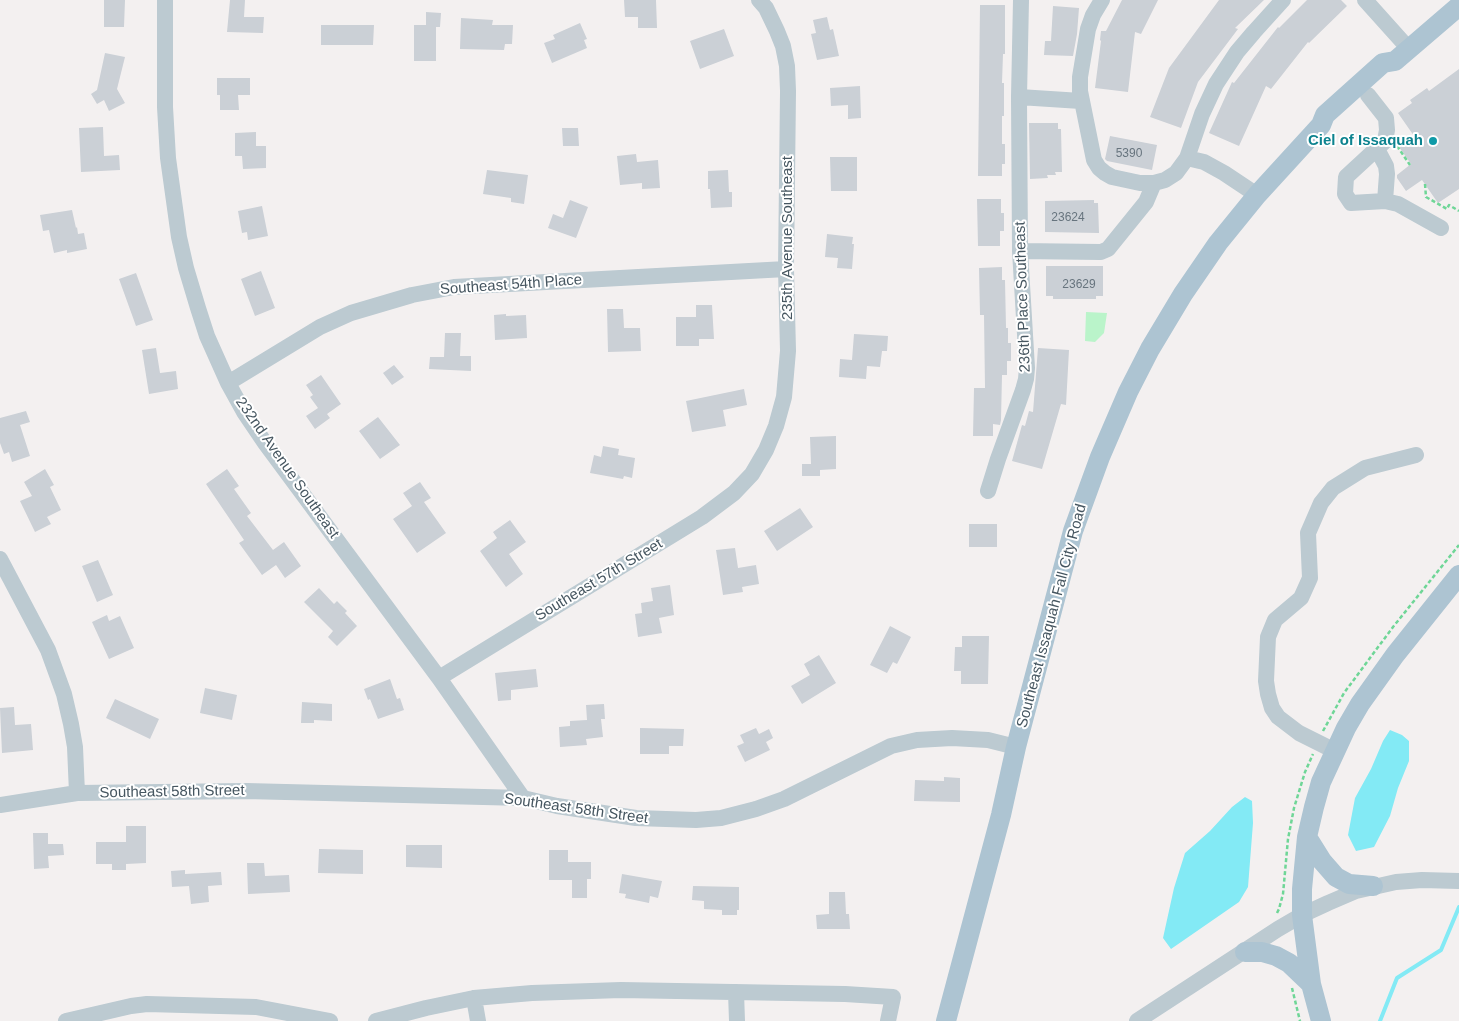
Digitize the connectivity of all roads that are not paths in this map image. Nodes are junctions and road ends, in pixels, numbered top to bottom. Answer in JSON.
{"nodes":[{"id":1,"x":165,"y":0,"type":"edge"},
{"id":2,"x":759,"y":0,"type":"edge"},
{"id":3,"x":1021,"y":0,"type":"edge"},
{"id":4,"x":1102,"y":0,"type":"edge"},
{"id":5,"x":1284,"y":0,"type":"edge"},
{"id":6,"x":1365,"y":0,"type":"edge"},
{"id":7,"x":1459,"y":6,"type":"edge"},
{"id":8,"x":1401,"y":55,"type":"junction"},
{"id":9,"x":1368,"y":95,"type":"junction"},
{"id":10,"x":1019,"y":97,"type":"junction"},
{"id":11,"x":1081,"y":101,"type":"junction"},
{"id":12,"x":1321,"y":125,"type":"junction"},
{"id":13,"x":1377,"y":149,"type":"junction"},
{"id":14,"x":1186,"y":158,"type":"junction"},
{"id":15,"x":1154,"y":183,"type":"junction"},
{"id":16,"x":1257,"y":195,"type":"junction"},
{"id":17,"x":1385,"y":201,"type":"junction"},
{"id":18,"x":1441,"y":228,"type":"dead end"},
{"id":19,"x":1020,"y":251,"type":"junction"},
{"id":20,"x":786,"y":269,"type":"junction"},
{"id":21,"x":228,"y":383,"type":"junction"},
{"id":22,"x":1416,"y":455,"type":"dead end"},
{"id":23,"x":752,"y":474,"type":"joint"},
{"id":24,"x":988,"y":490,"type":"dead end"},
{"id":25,"x":0,"y":559,"type":"edge"},
{"id":26,"x":1459,"y":575,"type":"edge"},
{"id":27,"x":439,"y":678,"type":"junction"},
{"id":28,"x":1016,"y":748,"type":"junction"},
{"id":29,"x":1335,"y":751,"type":"junction"},
{"id":30,"x":77,"y":793,"type":"junction"},
{"id":31,"x":523,"y":798,"type":"junction"},
{"id":32,"x":0,"y":805,"type":"edge"},
{"id":33,"x":1308,"y":837,"type":"junction"},
{"id":34,"x":1459,"y":881,"type":"edge"},
{"id":35,"x":1373,"y":886,"type":"junction"},
{"id":36,"x":1302,"y":915,"type":"junction"},
{"id":37,"x":1245,"y":952,"type":"junction"},
{"id":38,"x":1311,"y":984,"type":"junction"},
{"id":39,"x":736,"y":992,"type":"junction"},
{"id":40,"x":474,"y":998,"type":"junction"},
{"id":41,"x":198,"y":1014,"type":"edge"},
{"id":42,"x":1313,"y":1018,"type":"edge"},
{"id":43,"x":66,"y":1021,"type":"edge"},
{"id":44,"x":330,"y":1021,"type":"edge"},
{"id":45,"x":376,"y":1021,"type":"edge"},
{"id":46,"x":478,"y":1021,"type":"edge"},
{"id":47,"x":737,"y":1021,"type":"edge"},
{"id":48,"x":888,"y":1021,"type":"edge"},
{"id":49,"x":946,"y":1021,"type":"edge"},
{"id":50,"x":1137,"y":1021,"type":"edge"}],
"edges":[{"from":1,"to":21,"type":"street","name":"232nd Avenue Southeast"},
{"from":2,"to":20,"type":"street","name":"235th Avenue Southeast"},
{"from":3,"to":10,"type":"street","name":"236th Place Southeast"},
{"from":4,"to":11,"type":"street"},
{"from":5,"to":14,"type":"street"},
{"from":6,"to":8,"type":"street"},
{"from":7,"to":8,"type":"main road","name":"Southeast Issaquah Fall City Road"},
{"from":8,"to":9,"type":"main road","name":"Southeast Issaquah Fall City Road"},
{"from":8,"to":12,"type":"main road","name":"Southeast Issaquah Fall City Road"},
{"from":9,"to":12,"type":"main road","name":"Southeast Issaquah Fall City Road"},
{"from":9,"to":13,"type":"street"},
{"from":10,"to":11,"type":"street"},
{"from":10,"to":19,"type":"street","name":"236th Place Southeast"},
{"from":11,"to":15,"type":"street"},
{"from":12,"to":16,"type":"main road","name":"Southeast Issaquah Fall City Road"},
{"from":13,"to":17,"type":"street"},
{"from":13,"to":17,"type":"street"},
{"from":14,"to":15,"type":"street"},
{"from":14,"to":16,"type":"street"},
{"from":15,"to":19,"type":"street"},
{"from":16,"to":28,"type":"main road","name":"Southeast Issaquah Fall City Road"},
{"from":17,"to":18,"type":"street"},
{"from":19,"to":24,"type":"street","name":"236th Place Southeast"},
{"from":20,"to":21,"type":"street","name":"Southeast 54th Place"},
{"from":20,"to":23,"type":"street","name":"235th Avenue Southeast"},
{"from":21,"to":27,"type":"street","name":"232nd Avenue Southeast"},
{"from":22,"to":29,"type":"street"},
{"from":23,"to":27,"type":"street","name":"Southeast 57th Street"},
{"from":25,"to":30,"type":"street"},
{"from":26,"to":29,"type":"main road"},
{"from":27,"to":31,"type":"street","name":"232nd Avenue Southeast"},
{"from":28,"to":31,"type":"street","name":"Southeast 58th Street"},
{"from":28,"to":49,"type":"main road","name":"Southeast Issaquah Fall City Road"},
{"from":29,"to":33,"type":"main road"},
{"from":30,"to":31,"type":"street","name":"Southeast 58th Street"},
{"from":30,"to":32,"type":"street","name":"Southeast 58th Street"},
{"from":33,"to":35,"type":"main road"},
{"from":33,"to":36,"type":"main road"},
{"from":34,"to":35,"type":"street"},
{"from":35,"to":36,"type":"street"},
{"from":36,"to":37,"type":"street"},
{"from":36,"to":38,"type":"main road"},
{"from":37,"to":38,"type":"main road"},
{"from":37,"to":50,"type":"street"},
{"from":38,"to":42,"type":"main road"},
{"from":39,"to":40,"type":"street"},
{"from":39,"to":47,"type":"street"},
{"from":39,"to":48,"type":"street"},
{"from":40,"to":45,"type":"street"},
{"from":40,"to":46,"type":"street"},
{"from":41,"to":43,"type":"street"},
{"from":41,"to":44,"type":"street"}]}
